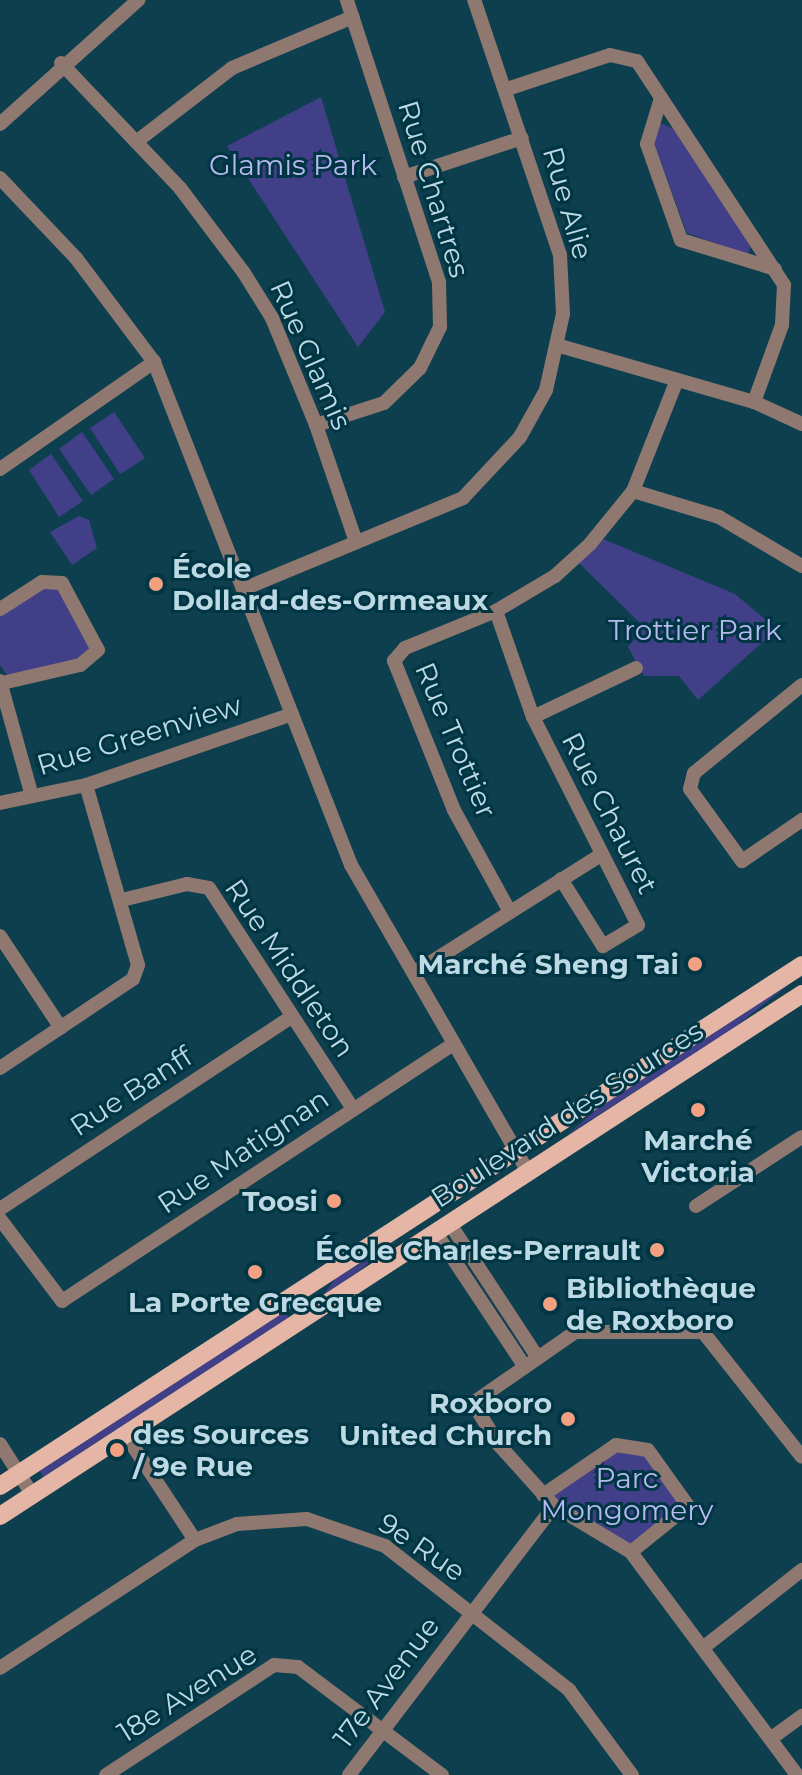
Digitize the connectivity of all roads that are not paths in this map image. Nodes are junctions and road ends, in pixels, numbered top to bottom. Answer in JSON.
{"nodes":[{"id":1,"x":138,"y":0,"type":"edge"},
{"id":2,"x":347,"y":0,"type":"edge"},
{"id":3,"x":474,"y":0,"type":"edge"},
{"id":4,"x":353,"y":17,"type":"junction"},
{"id":5,"x":61,"y":63,"type":"junction"},
{"id":6,"x":507,"y":89,"type":"junction"},
{"id":7,"x":661,"y":98,"type":"junction"},
{"id":8,"x":0,"y":124,"type":"edge"},
{"id":9,"x":522,"y":138,"type":"junction"},
{"id":10,"x":136,"y":142,"type":"junction"},
{"id":11,"x":404,"y":177,"type":"junction"},
{"id":12,"x":0,"y":178,"type":"edge"},
{"id":13,"x":775,"y":269,"type":"junction"},
{"id":14,"x":560,"y":346,"type":"junction"},
{"id":15,"x":154,"y":362,"type":"junction"},
{"id":16,"x":677,"y":380,"type":"junction"},
{"id":17,"x":754,"y":402,"type":"junction"},
{"id":18,"x":802,"y":424,"type":"edge"},
{"id":19,"x":316,"y":425,"type":"junction"},
{"id":20,"x":0,"y":469,"type":"edge"},
{"id":21,"x":633,"y":491,"type":"junction"},
{"id":22,"x":356,"y":542,"type":"junction"},
{"id":23,"x":802,"y":566,"type":"edge"},
{"id":24,"x":246,"y":588,"type":"junction"},
{"id":25,"x":0,"y":609,"type":"edge"},
{"id":26,"x":496,"y":611,"type":"junction"},
{"id":27,"x":636,"y":668,"type":"dead end"},
{"id":28,"x":1,"y":682,"type":"edge"},
{"id":29,"x":802,"y":685,"type":"edge"},
{"id":30,"x":292,"y":714,"type":"junction"},
{"id":31,"x":533,"y":717,"type":"junction"},
{"id":32,"x":86,"y":785,"type":"junction"},
{"id":33,"x":32,"y":796,"type":"junction"},
{"id":34,"x":0,"y":803,"type":"edge"},
{"id":35,"x":802,"y":820,"type":"edge"},
{"id":36,"x":599,"y":856,"type":"junction"},
{"id":37,"x":561,"y":879,"type":"junction"},
{"id":38,"x":122,"y":900,"type":"junction"},
{"id":39,"x":510,"y":912,"type":"junction"},
{"id":40,"x":0,"y":936,"type":"edge"},
{"id":41,"x":802,"y":965,"type":"edge"},
{"id":42,"x":414,"y":973,"type":"junction"},
{"id":43,"x":802,"y":994,"type":"edge"},
{"id":44,"x":291,"y":1017,"type":"junction"},
{"id":45,"x":61,"y":1028,"type":"junction"},
{"id":46,"x":453,"y":1044,"type":"junction"},
{"id":47,"x":0,"y":1068,"type":"edge"},
{"id":48,"x":353,"y":1109,"type":"junction"},
{"id":49,"x":802,"y":1137,"type":"edge"},
{"id":50,"x":515,"y":1151,"type":"junction"},
{"id":51,"x":528,"y":1172,"type":"junction"},
{"id":52,"x":696,"y":1206,"type":"dead end"},
{"id":53,"x":0,"y":1209,"type":"edge"},
{"id":54,"x":0,"y":1219,"type":"edge"},
{"id":55,"x":443,"y":1228,"type":"junction"},
{"id":56,"x":333,"y":1269,"type":"junction"},
{"id":57,"x":298,"y":1321,"type":"junction"},
{"id":58,"x":536,"y":1355,"type":"junction"},
{"id":59,"x":523,"y":1364,"type":"junction"},
{"id":60,"x":125,"y":1434,"type":"junction"},
{"id":61,"x":0,"y":1444,"type":"edge"},
{"id":62,"x":802,"y":1457,"type":"edge"},
{"id":63,"x":19,"y":1474,"type":"junction"},
{"id":64,"x":0,"y":1486,"type":"edge"},
{"id":65,"x":32,"y":1494,"type":"junction"},
{"id":66,"x":548,"y":1500,"type":"junction"},
{"id":67,"x":0,"y":1516,"type":"edge"},
{"id":68,"x":195,"y":1540,"type":"junction"},
{"id":69,"x":631,"y":1552,"type":"junction"},
{"id":70,"x":802,"y":1570,"type":"edge"},
{"id":71,"x":470,"y":1612,"type":"junction"},
{"id":72,"x":704,"y":1647,"type":"junction"},
{"id":73,"x":0,"y":1668,"type":"edge"},
{"id":74,"x":802,"y":1716,"type":"edge"},
{"id":75,"x":385,"y":1728,"type":"junction"},
{"id":76,"x":773,"y":1737,"type":"junction"},
{"id":77,"x":106,"y":1775,"type":"edge"},
{"id":78,"x":349,"y":1775,"type":"edge"},
{"id":79,"x":442,"y":1775,"type":"edge"},
{"id":80,"x":632,"y":1775,"type":"edge"},
{"id":81,"x":797,"y":1775,"type":"edge"}],
"edges":[{"from":1,"to":5,"type":"street"},
{"from":2,"to":4,"type":"street","name":"Rue Chartres"},
{"from":3,"to":6,"type":"street","name":"Rue Alie"},
{"from":4,"to":10,"type":"street"},
{"from":4,"to":11,"type":"street","name":"Rue Chartres"},
{"from":5,"to":8,"type":"street"},
{"from":5,"to":10,"type":"street","name":"Rue Glamis"},
{"from":6,"to":7,"type":"street"},
{"from":6,"to":9,"type":"street","name":"Rue Alie"},
{"from":7,"to":13,"type":"street"},
{"from":7,"to":13,"type":"street"},
{"from":9,"to":11,"type":"street"},
{"from":9,"to":14,"type":"street","name":"Rue Alie"},
{"from":10,"to":19,"type":"street","name":"Rue Glamis"},
{"from":11,"to":19,"type":"street","name":"Rue Chartres"},
{"from":12,"to":15,"type":"street"},
{"from":13,"to":17,"type":"street"},
{"from":14,"to":16,"type":"street"},
{"from":14,"to":22,"type":"street","name":"Rue Alie"},
{"from":15,"to":20,"type":"street"},
{"from":15,"to":24,"type":"street"},
{"from":16,"to":17,"type":"street"},
{"from":16,"to":21,"type":"street","name":"Rue Trottier"},
{"from":17,"to":18,"type":"street"},
{"from":19,"to":22,"type":"street","name":"Rue Glamis"},
{"from":21,"to":23,"type":"street"},
{"from":21,"to":26,"type":"street","name":"Rue Trottier"},
{"from":22,"to":24,"type":"street","name":"Rue Alie"},
{"from":24,"to":30,"type":"street"},
{"from":25,"to":28,"type":"street"},
{"from":26,"to":31,"type":"street","name":"Rue Chauret"},
{"from":26,"to":39,"type":"street","name":"Rue Trottier"},
{"from":27,"to":31,"type":"street"},
{"from":28,"to":33,"type":"street"},
{"from":29,"to":35,"type":"street"},
{"from":30,"to":32,"type":"street","name":"Rue Greenview"},
{"from":30,"to":42,"type":"street"},
{"from":31,"to":36,"type":"street","name":"Rue Chauret"},
{"from":32,"to":33,"type":"street","name":"Rue Greenview"},
{"from":32,"to":38,"type":"street"},
{"from":33,"to":34,"type":"street","name":"Rue Greenview"},
{"from":36,"to":37,"type":"street"},
{"from":36,"to":37,"type":"street","name":"Rue Chauret"},
{"from":37,"to":39,"type":"street"},
{"from":38,"to":44,"type":"street","name":"Rue Middleton"},
{"from":38,"to":45,"type":"street"},
{"from":39,"to":42,"type":"street"},
{"from":40,"to":45,"type":"street"},
{"from":41,"to":50,"type":"main road","name":"Boulevard des Sources"},
{"from":42,"to":46,"type":"street"},
{"from":43,"to":51,"type":"main road","name":"Boulevard des Sources"},
{"from":44,"to":48,"type":"street","name":"Rue Middleton"},
{"from":44,"to":53,"type":"street","name":"Rue Banff"},
{"from":45,"to":47,"type":"street"},
{"from":46,"to":48,"type":"street","name":"Rue Matignan"},
{"from":46,"to":50,"type":"street"},
{"from":48,"to":54,"type":"street","name":"Rue Matignan"},
{"from":49,"to":52,"type":"street"},
{"from":50,"to":51,"type":"street"},
{"from":50,"to":56,"type":"main road","name":"Boulevard des Sources"},
{"from":51,"to":55,"type":"main road","name":"Boulevard des Sources"},
{"from":55,"to":57,"type":"main road","name":"Boulevard des Sources"},
{"from":55,"to":58,"type":"street"},
{"from":55,"to":59,"type":"street"},
{"from":56,"to":57,"type":"main road"},
{"from":56,"to":63,"type":"main road","name":"Boulevard des Sources"},
{"from":57,"to":60,"type":"main road","name":"Boulevard des Sources"},
{"from":58,"to":59,"type":"street"},
{"from":58,"to":62,"type":"street"},
{"from":59,"to":66,"type":"street"},
{"from":60,"to":65,"type":"main road","name":"Boulevard des Sources"},
{"from":60,"to":68,"type":"street"},
{"from":61,"to":63,"type":"street"},
{"from":63,"to":64,"type":"main road","name":"Boulevard des Sources"},
{"from":63,"to":65,"type":"street"},
{"from":65,"to":67,"type":"main road","name":"Boulevard des Sources"},
{"from":66,"to":69,"type":"street"},
{"from":66,"to":69,"type":"street","name":"17e Avenue"},
{"from":66,"to":71,"type":"street","name":"17e Avenue"},
{"from":68,"to":71,"type":"street","name":"9e Rue"},
{"from":68,"to":73,"type":"street","name":"9e Rue"},
{"from":69,"to":72,"type":"street"},
{"from":70,"to":72,"type":"street"},
{"from":71,"to":75,"type":"street","name":"17e Avenue"},
{"from":71,"to":80,"type":"street","name":"9e Rue"},
{"from":72,"to":76,"type":"street"},
{"from":74,"to":76,"type":"street"},
{"from":75,"to":77,"type":"street","name":"18e Avenue"},
{"from":75,"to":78,"type":"street","name":"17e Avenue"},
{"from":75,"to":79,"type":"street"},
{"from":76,"to":81,"type":"street"}]}
